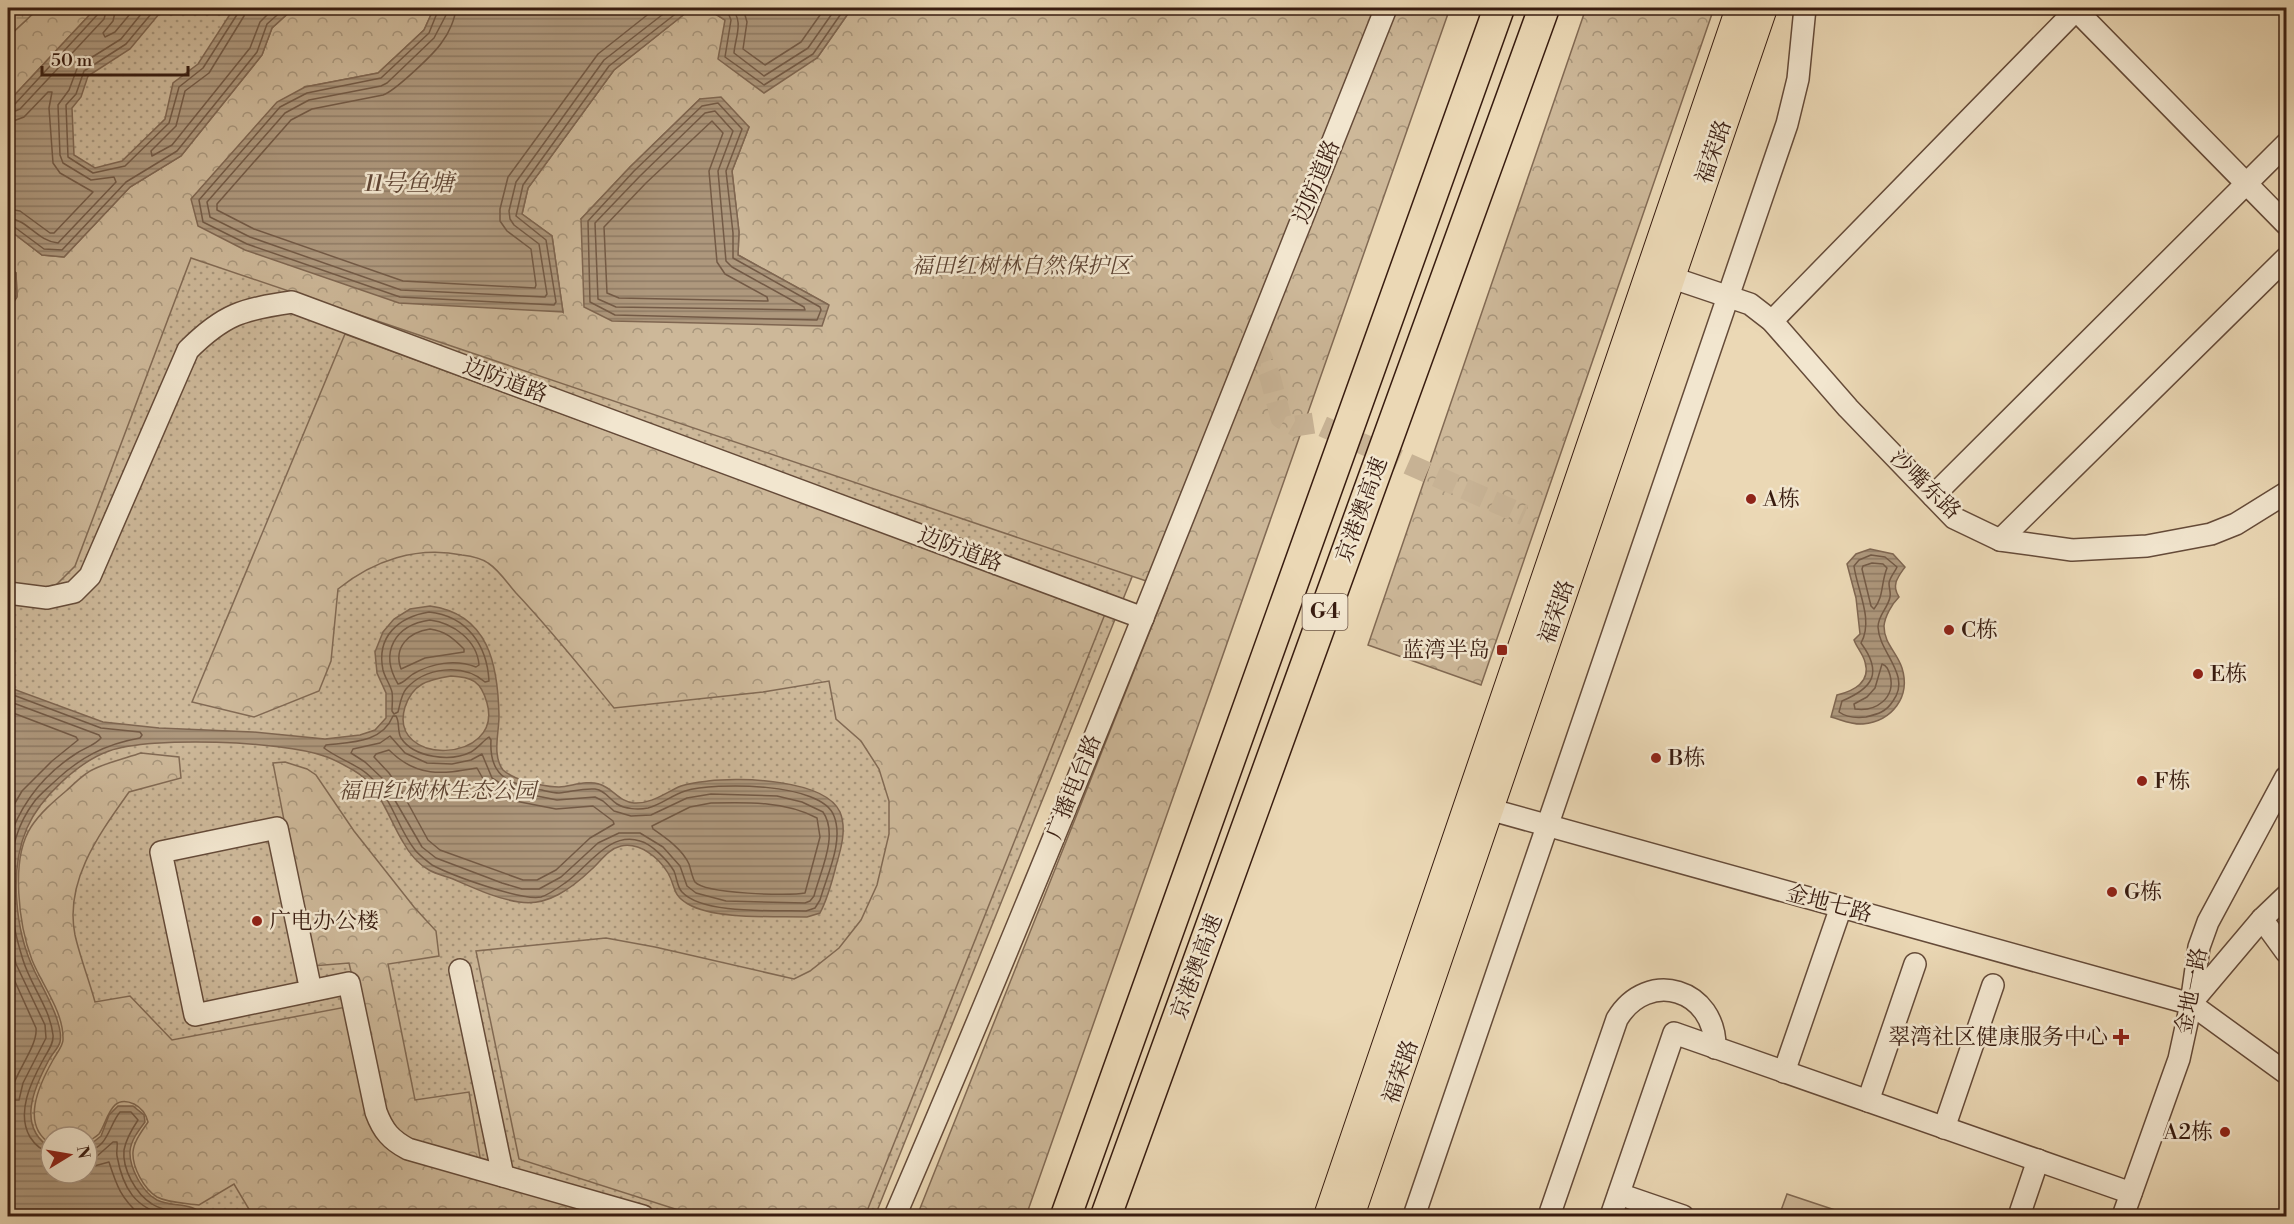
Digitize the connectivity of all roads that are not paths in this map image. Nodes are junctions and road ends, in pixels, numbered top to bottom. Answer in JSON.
{"nodes":[{"id":1,"x":1386,"y":8,"type":"edge"},
{"id":2,"x":1499,"y":8,"type":"edge"},
{"id":3,"x":1544,"y":8,"type":"edge"},
{"id":4,"x":1739,"y":8,"type":"edge"},
{"id":5,"x":1764,"y":8,"type":"edge"},
{"id":6,"x":1805,"y":8,"type":"edge"},
{"id":7,"x":2076,"y":8,"type":"edge"},
{"id":8,"x":2286,"y":144,"type":"edge"},
{"id":9,"x":2246,"y":183,"type":"junction"},
{"id":10,"x":2286,"y":224,"type":"edge"},
{"id":11,"x":2286,"y":258,"type":"edge"},
{"id":12,"x":1661,"y":274,"type":"junction"},
{"id":13,"x":1728,"y":297,"type":"junction"},
{"id":14,"x":1772,"y":321,"type":"junction"},
{"id":15,"x":1247,"y":356,"type":"joint"},
{"id":16,"x":2286,"y":493,"type":"edge"},
{"id":17,"x":1933,"y":496,"type":"junction"},
{"id":18,"x":2000,"y":540,"type":"junction"},
{"id":19,"x":8,"y":593,"type":"edge"},
{"id":20,"x":1143,"y":618,"type":"junction"},
{"id":21,"x":2286,"y":777,"type":"edge"},
{"id":22,"x":1479,"y":806,"type":"junction"},
{"id":23,"x":1547,"y":826,"type":"junction"},
{"id":24,"x":2286,"y":896,"type":"edge"},
{"id":25,"x":1841,"y":907,"type":"junction"},
{"id":26,"x":2262,"y":918,"type":"junction"},
{"id":27,"x":2286,"y":952,"type":"edge"},
{"id":28,"x":1915,"y":964,"type":"dead end"},
{"id":29,"x":460,"y":970,"type":"dead end"},
{"id":30,"x":1993,"y":985,"type":"dead end"},
{"id":31,"x":311,"y":990,"type":"junction"},
{"id":32,"x":2191,"y":1004,"type":"junction"},
{"id":33,"x":1715,"y":1048,"type":"junction"},
{"id":34,"x":1784,"y":1072,"type":"junction"},
{"id":35,"x":2286,"y":1073,"type":"edge"},
{"id":36,"x":1868,"y":1101,"type":"junction"},
{"id":37,"x":1944,"y":1128,"type":"junction"},
{"id":38,"x":2038,"y":1160,"type":"junction"},
{"id":39,"x":503,"y":1176,"type":"junction"},
{"id":40,"x":2131,"y":1193,"type":"junction"},
{"id":41,"x":1619,"y":1194,"type":"junction"},
{"id":42,"x":643,"y":1216,"type":"edge"},
{"id":43,"x":895,"y":1216,"type":"edge"},
{"id":44,"x":1066,"y":1216,"type":"edge"},
{"id":45,"x":1106,"y":1216,"type":"edge"},
{"id":46,"x":1327,"y":1216,"type":"edge"},
{"id":47,"x":1351,"y":1216,"type":"edge"},
{"id":48,"x":1414,"y":1216,"type":"edge"},
{"id":49,"x":1549,"y":1216,"type":"edge"},
{"id":50,"x":1611,"y":1216,"type":"edge"},
{"id":51,"x":1683,"y":1216,"type":"edge"},
{"id":52,"x":2019,"y":1216,"type":"edge"},
{"id":53,"x":2123,"y":1216,"type":"edge"}],
"edges":[{"from":1,"to":15,"type":"street","name":"边防道路"},
{"from":2,"to":44,"type":"highway","name":"京港澳高速","number":"G4"},
{"from":3,"to":45,"type":"highway","name":"京港澳高速","number":"G4"},
{"from":4,"to":12,"type":"main road","name":"福荣路"},
{"from":5,"to":12,"type":"main road","name":"福荣路"},
{"from":6,"to":13,"type":"street"},
{"from":7,"to":9,"type":"street"},
{"from":7,"to":14,"type":"street"},
{"from":8,"to":9,"type":"street"},
{"from":9,"to":10,"type":"street"},
{"from":9,"to":17,"type":"street"},
{"from":11,"to":18,"type":"street"},
{"from":12,"to":13,"type":"street","name":"沙嘴东路"},
{"from":12,"to":22,"type":"main road","name":"福荣路"},
{"from":13,"to":14,"type":"street","name":"沙嘴东路"},
{"from":13,"to":23,"type":"street"},
{"from":14,"to":17,"type":"street","name":"沙嘴东路"},
{"from":15,"to":20,"type":"street","name":"广播电台路"},
{"from":16,"to":18,"type":"street","name":"沙嘴东路"},
{"from":17,"to":18,"type":"street","name":"沙嘴东路"},
{"from":19,"to":20,"type":"street","name":"边防道路"},
{"from":20,"to":43,"type":"street","name":"广播电台路"},
{"from":21,"to":32,"type":"street","name":"金地一路"},
{"from":22,"to":23,"type":"street","name":"金地七路"},
{"from":22,"to":46,"type":"main road","name":"福荣路"},
{"from":22,"to":47,"type":"main road","name":"福荣路"},
{"from":23,"to":25,"type":"street","name":"金地七路"},
{"from":23,"to":48,"type":"street"},
{"from":24,"to":26,"type":"street"},
{"from":25,"to":32,"type":"street","name":"金地七路"},
{"from":25,"to":34,"type":"street"},
{"from":26,"to":27,"type":"street"},
{"from":26,"to":32,"type":"street"},
{"from":28,"to":36,"type":"street"},
{"from":29,"to":39,"type":"street"},
{"from":30,"to":37,"type":"street"},
{"from":31,"to":31,"type":"street"},
{"from":31,"to":39,"type":"street"},
{"from":32,"to":35,"type":"street"},
{"from":32,"to":40,"type":"street","name":"金地一路"},
{"from":33,"to":34,"type":"street"},
{"from":33,"to":41,"type":"street"},
{"from":33,"to":49,"type":"street"},
{"from":34,"to":36,"type":"street"},
{"from":36,"to":37,"type":"street"},
{"from":37,"to":38,"type":"street"},
{"from":38,"to":40,"type":"street"},
{"from":38,"to":52,"type":"street"},
{"from":39,"to":42,"type":"street"},
{"from":40,"to":53,"type":"street","name":"金地一路"},
{"from":41,"to":50,"type":"street"},
{"from":41,"to":51,"type":"street"}]}
